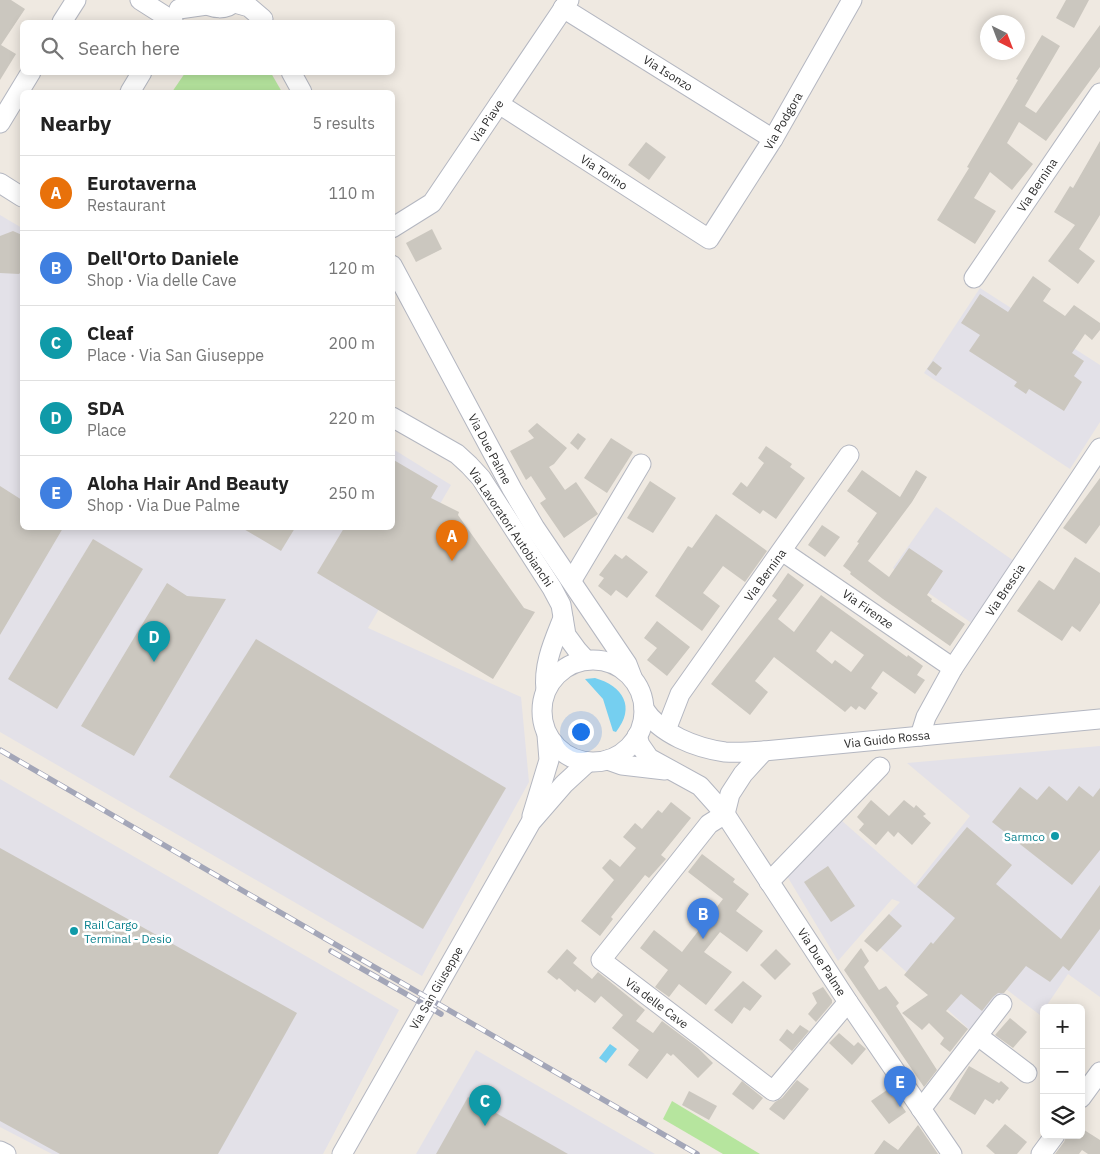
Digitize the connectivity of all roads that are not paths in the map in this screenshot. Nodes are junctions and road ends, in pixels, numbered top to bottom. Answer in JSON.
{"nodes":[{"id":1,"x":76,"y":0,"type":"edge"},
{"id":2,"x":140,"y":0,"type":"edge"},
{"id":3,"x":253,"y":0,"type":"edge"},
{"id":4,"x":852,"y":0,"type":"edge"},
{"id":5,"x":236,"y":1,"type":"edge"},
{"id":6,"x":204,"y":3,"type":"edge"},
{"id":7,"x":566,"y":4,"type":"edge"},
{"id":8,"x":177,"y":13,"type":"edge"},
{"id":9,"x":63,"y":20,"type":"edge"},
{"id":10,"x":263,"y":20,"type":"edge"},
{"id":11,"x":263,"y":20,"type":"edge"},
{"id":12,"x":29,"y":75,"type":"edge"},
{"id":13,"x":140,"y":75,"type":"edge"},
{"id":14,"x":293,"y":75,"type":"edge"},
{"id":15,"x":20,"y":90,"type":"edge"},
{"id":16,"x":20,"y":90,"type":"edge"},
{"id":17,"x":131,"y":90,"type":"edge"},
{"id":18,"x":301,"y":90,"type":"edge"},
{"id":19,"x":1100,"y":93,"type":"edge"},
{"id":20,"x":499,"y":104,"type":"junction"},
{"id":21,"x":0,"y":123,"type":"edge"},
{"id":22,"x":773,"y":138,"type":"junction"},
{"id":23,"x":0,"y":184,"type":"edge"},
{"id":24,"x":20,"y":196,"type":"edge"},
{"id":25,"x":395,"y":226,"type":"edge"},
{"id":26,"x":709,"y":239,"type":"joint"},
{"id":27,"x":395,"y":271,"type":"edge"},
{"id":28,"x":974,"y":278,"type":"dead end"},
{"id":29,"x":395,"y":419,"type":"edge"},
{"id":30,"x":1100,"y":448,"type":"edge"},
{"id":31,"x":849,"y":455,"type":"dead end"},
{"id":32,"x":641,"y":464,"type":"dead end"},
{"id":33,"x":782,"y":551,"type":"junction"},
{"id":34,"x":572,"y":580,"type":"junction"},
{"id":35,"x":563,"y":618,"type":"junction"},
{"id":36,"x":601,"y":626,"type":"junction"},
{"id":37,"x":589,"y":660,"type":"junction"},
{"id":38,"x":953,"y":668,"type":"junction"},
{"id":39,"x":632,"y":677,"type":"junction"},
{"id":40,"x":546,"y":690,"type":"junction"},
{"id":41,"x":680,"y":694,"type":"junction"},
{"id":42,"x":644,"y":705,"type":"junction"},
{"id":43,"x":1100,"y":719,"type":"edge"},
{"id":44,"x":671,"y":733,"type":"junction"},
{"id":45,"x":547,"y":735,"type":"junction"},
{"id":46,"x":638,"y":735,"type":"junction"},
{"id":47,"x":920,"y":736,"type":"junction"},
{"id":48,"x":764,"y":751,"type":"junction"},
{"id":49,"x":608,"y":760,"type":"junction"},
{"id":50,"x":588,"y":762,"type":"junction"},
{"id":51,"x":880,"y":767,"type":"dead end"},
{"id":52,"x":674,"y":771,"type":"junction"},
{"id":53,"x":725,"y":814,"type":"junction"},
{"id":54,"x":530,"y":822,"type":"junction"},
{"id":55,"x":769,"y":882,"type":"junction"},
{"id":56,"x":848,"y":1002,"type":"junction"},
{"id":57,"x":1002,"y":1004,"type":"dead end"},
{"id":58,"x":978,"y":1036,"type":"junction"},
{"id":59,"x":1100,"y":1072,"type":"edge"},
{"id":60,"x":1027,"y":1073,"type":"dead end"},
{"id":61,"x":1084,"y":1094,"type":"edge"},
{"id":62,"x":922,"y":1110,"type":"junction"},
{"id":63,"x":1052,"y":1139,"type":"edge"},
{"id":64,"x":0,"y":1150,"type":"edge"},
{"id":65,"x":6,"y":1154,"type":"edge"},
{"id":66,"x":342,"y":1154,"type":"edge"},
{"id":67,"x":952,"y":1154,"type":"edge"},
{"id":68,"x":1041,"y":1154,"type":"edge"}],
"edges":[{"from":1,"to":9,"type":"street"},
{"from":2,"to":8,"type":"street"},
{"from":3,"to":10,"type":"street"},
{"from":4,"to":22,"type":"street","name":"Via Podgora"},
{"from":5,"to":6,"type":"street"},
{"from":5,"to":11,"type":"street"},
{"from":6,"to":8,"type":"street"},
{"from":7,"to":20,"type":"street","name":"Via Piave"},
{"from":7,"to":22,"type":"street","name":"Via Isonzo"},
{"from":12,"to":15,"type":"street"},
{"from":13,"to":17,"type":"street"},
{"from":14,"to":18,"type":"street"},
{"from":16,"to":21,"type":"street"},
{"from":19,"to":28,"type":"street","name":"Via Bernina"},
{"from":20,"to":25,"type":"street","name":"Via Piave"},
{"from":20,"to":26,"type":"street","name":"Via Torino"},
{"from":22,"to":26,"type":"street","name":"Via Podgora"},
{"from":23,"to":24,"type":"street"},
{"from":27,"to":34,"type":"street","name":"Via Due Palme"},
{"from":29,"to":35,"type":"street","name":"Via Lavoratori Autobianchi"},
{"from":30,"to":38,"type":"street","name":"Via Brescia"},
{"from":31,"to":33,"type":"street","name":"Via Bernina"},
{"from":32,"to":34,"type":"street"},
{"from":33,"to":38,"type":"street","name":"Via Firenze"},
{"from":33,"to":41,"type":"street","name":"Via Bernina"},
{"from":34,"to":36,"type":"street","name":"Via Due Palme"},
{"from":35,"to":37,"type":"street","name":"Via Lavoratori Autobianchi"},
{"from":35,"to":40,"type":"street"},
{"from":36,"to":37,"type":"street"},
{"from":36,"to":39,"type":"street","name":"Via Due Palme"},
{"from":37,"to":39,"type":"street"},
{"from":37,"to":40,"type":"street"},
{"from":38,"to":47,"type":"street","name":"Via Brescia"},
{"from":39,"to":42,"type":"street"},
{"from":40,"to":45,"type":"street"},
{"from":41,"to":42,"type":"street"},
{"from":41,"to":44,"type":"street","name":"Via Bernina"},
{"from":42,"to":44,"type":"street","name":"Via Guido Rossa"},
{"from":42,"to":46,"type":"street"},
{"from":43,"to":47,"type":"street","name":"Via Guido Rossa"},
{"from":44,"to":46,"type":"street","name":"Via Guido Rossa"},
{"from":44,"to":48,"type":"street","name":"Via Guido Rossa"},
{"from":45,"to":50,"type":"street"},
{"from":45,"to":54,"type":"street","name":"Via San Giuseppe"},
{"from":46,"to":49,"type":"street"},
{"from":46,"to":52,"type":"street","name":"Via Due Palme"},
{"from":47,"to":48,"type":"street","name":"Via Guido Rossa"},
{"from":48,"to":53,"type":"street"},
{"from":49,"to":50,"type":"street"},
{"from":49,"to":52,"type":"street","name":"Via Due Palme"},
{"from":50,"to":54,"type":"street","name":"Via San Giuseppe"},
{"from":51,"to":55,"type":"street"},
{"from":52,"to":53,"type":"street","name":"Via Due Palme"},
{"from":53,"to":55,"type":"street","name":"Via Due Palme"},
{"from":53,"to":56,"type":"street","name":"Via delle Cave"},
{"from":54,"to":66,"type":"street","name":"Via San Giuseppe"},
{"from":55,"to":56,"type":"street","name":"Via Due Palme"},
{"from":56,"to":62,"type":"street","name":"Via Due Palme"},
{"from":57,"to":58,"type":"street"},
{"from":58,"to":60,"type":"street"},
{"from":58,"to":62,"type":"street"},
{"from":59,"to":61,"type":"street"},
{"from":62,"to":67,"type":"street","name":"Via Due Palme"},
{"from":63,"to":68,"type":"street"},
{"from":64,"to":65,"type":"street"}]}
